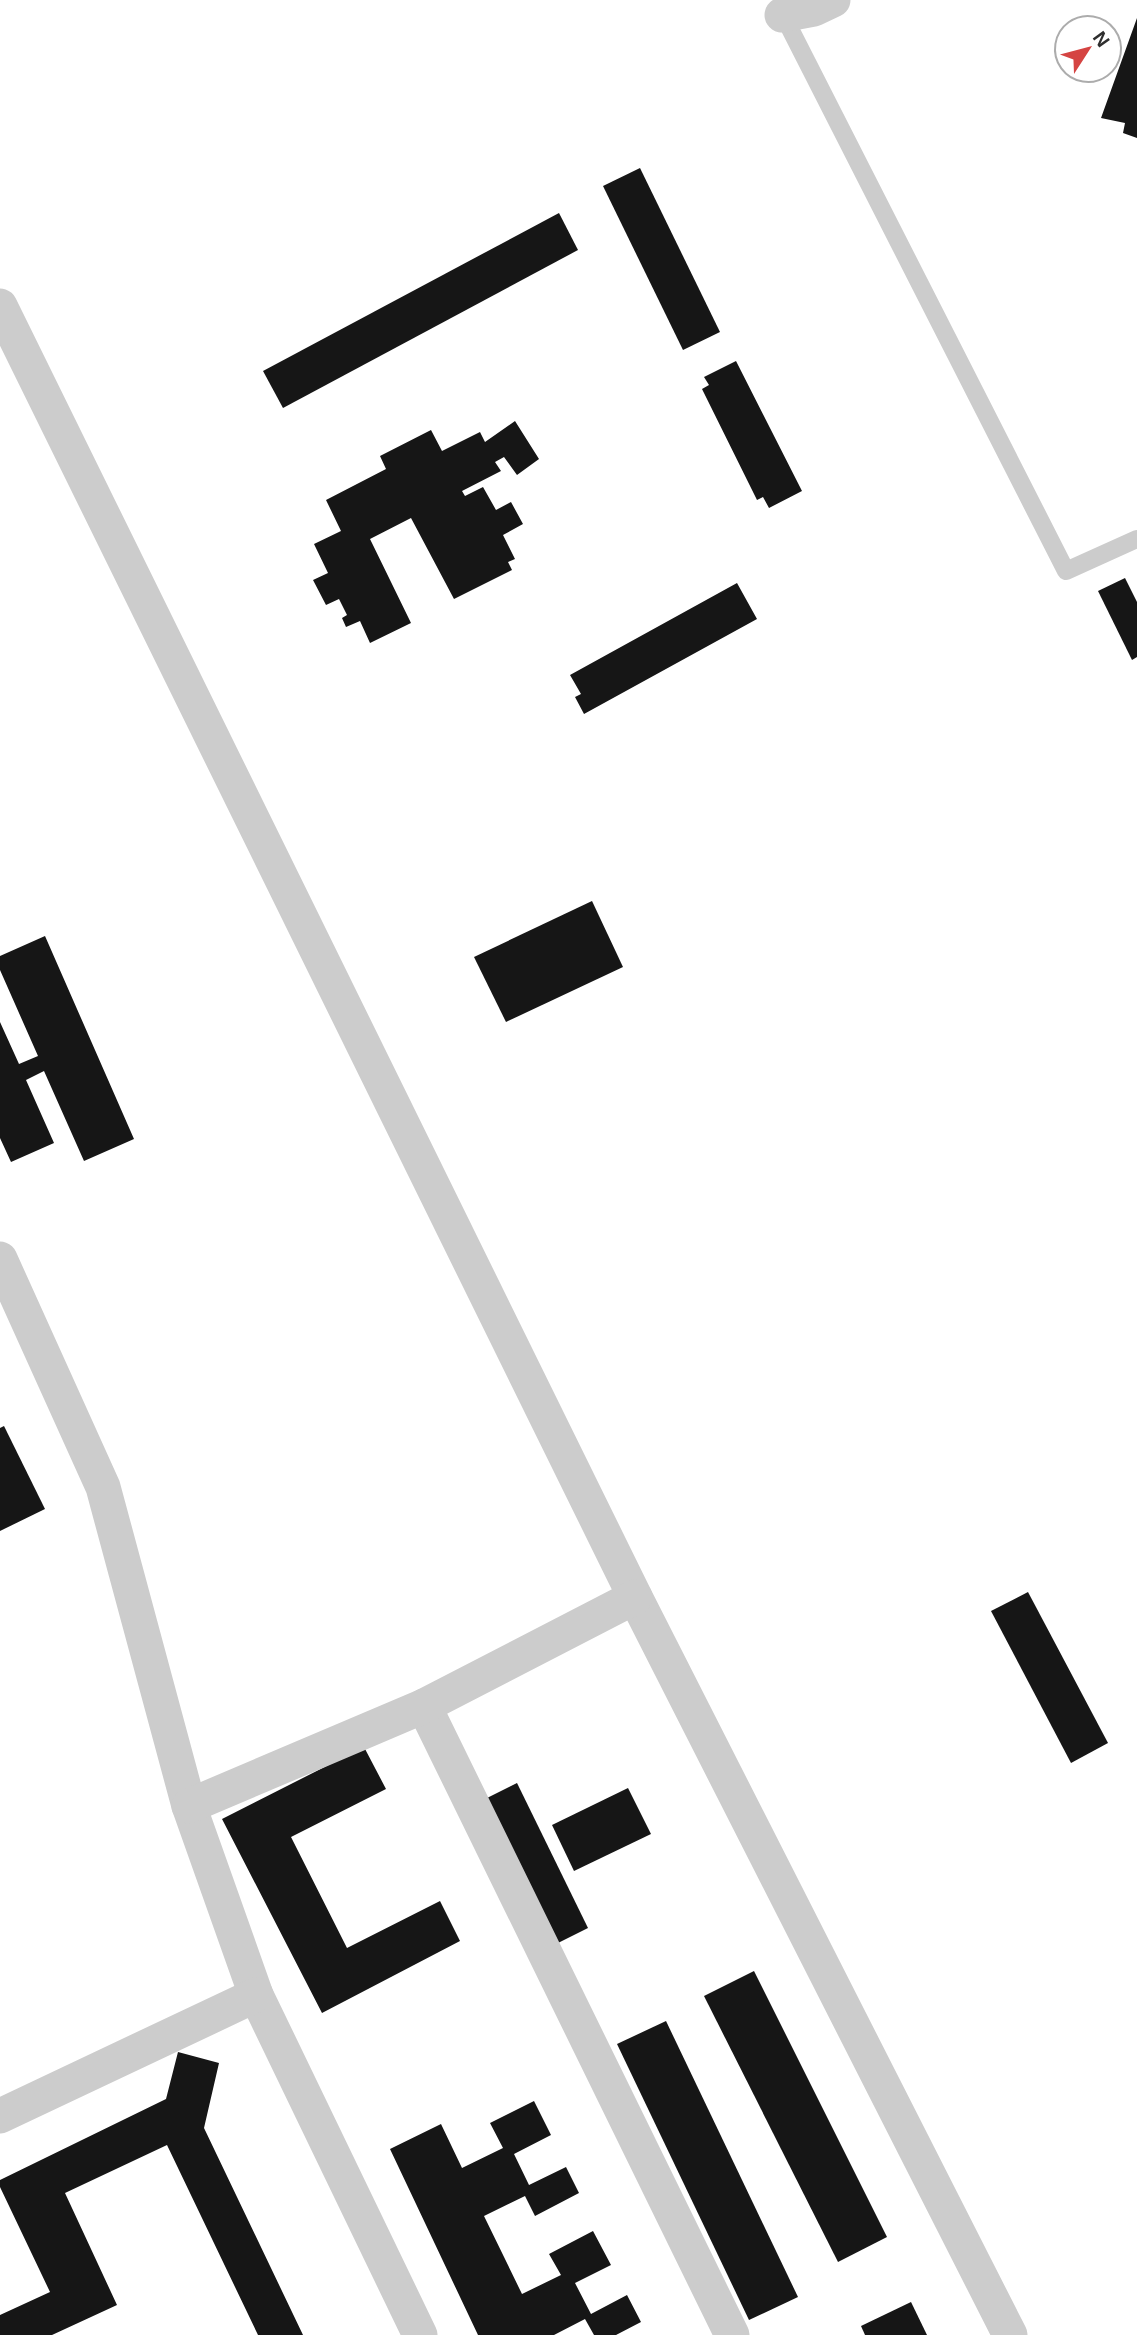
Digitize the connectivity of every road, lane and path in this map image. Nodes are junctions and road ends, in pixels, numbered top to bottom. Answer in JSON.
{"nodes":[{"id":1,"x":833,"y":0,"type":"edge"},
{"id":2,"x":779,"y":7,"type":"edge"},
{"id":3,"x":0,"y":306,"type":"edge"},
{"id":4,"x":1137,"y":538,"type":"edge"},
{"id":5,"x":0,"y":1259,"type":"edge"},
{"id":6,"x":635,"y":1597,"type":"junction"},
{"id":7,"x":424,"y":1706,"type":"junction"},
{"id":8,"x":189,"y":1806,"type":"junction"},
{"id":9,"x":256,"y":1995,"type":"junction"},
{"id":10,"x":0,"y":2116,"type":"edge"},
{"id":11,"x":420,"y":2335,"type":"edge"},
{"id":12,"x":732,"y":2335,"type":"edge"},
{"id":13,"x":1010,"y":2335,"type":"edge"}],
"edges":[{"from":1,"to":2,"type":"street"},
{"from":2,"to":4,"type":"lane"},
{"from":3,"to":6,"type":"street"},
{"from":5,"to":8,"type":"street"},
{"from":6,"to":7,"type":"street"},
{"from":6,"to":13,"type":"street"},
{"from":7,"to":8,"type":"street"},
{"from":7,"to":12,"type":"street"},
{"from":8,"to":9,"type":"street"},
{"from":9,"to":10,"type":"street"},
{"from":9,"to":11,"type":"street"}]}
